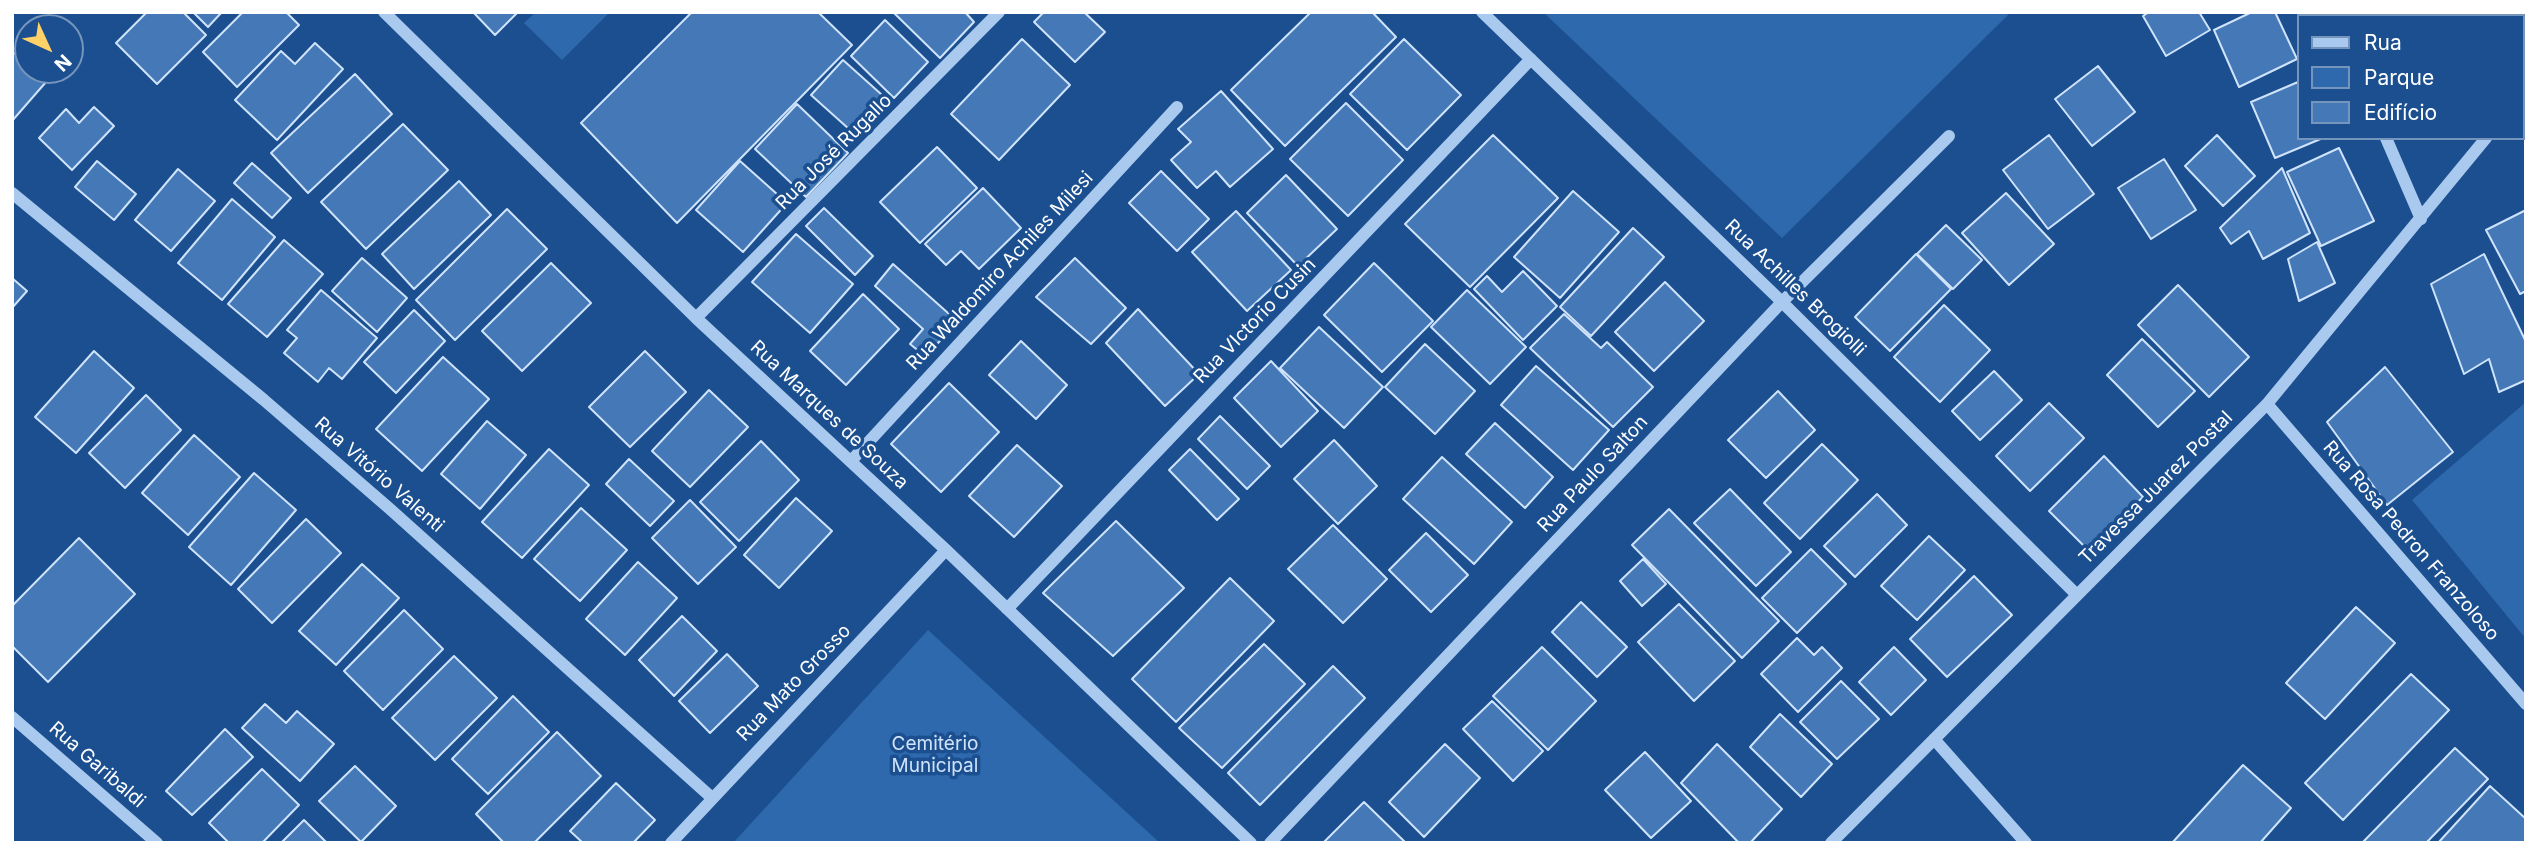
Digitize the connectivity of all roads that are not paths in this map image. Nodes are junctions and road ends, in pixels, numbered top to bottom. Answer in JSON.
{"nodes":[{"id":1,"x":384,"y":12,"type":"edge"},
{"id":2,"x":999,"y":12,"type":"edge"},
{"id":3,"x":1482,"y":12,"type":"edge"},
{"id":4,"x":1531,"y":59,"type":"junction"},
{"id":5,"x":1177,"y":107,"type":"dead end"},
{"id":6,"x":1949,"y":136,"type":"dead end"},
{"id":7,"x":2387,"y":140,"type":"edge"},
{"id":8,"x":2484,"y":140,"type":"edge"},
{"id":9,"x":12,"y":193,"type":"edge"},
{"id":10,"x":2421,"y":219,"type":"junction"},
{"id":11,"x":1782,"y":302,"type":"junction"},
{"id":12,"x":696,"y":318,"type":"junction"},
{"id":13,"x":2267,"y":404,"type":"junction"},
{"id":14,"x":851,"y":461,"type":"junction"},
{"id":15,"x":946,"y":550,"type":"junction"},
{"id":16,"x":2077,"y":595,"type":"junction"},
{"id":17,"x":1007,"y":609,"type":"junction"},
{"id":18,"x":2526,"y":704,"type":"edge"},
{"id":19,"x":12,"y":717,"type":"edge"},
{"id":20,"x":1934,"y":739,"type":"junction"},
{"id":21,"x":711,"y":797,"type":"junction"},
{"id":22,"x":157,"y":843,"type":"edge"},
{"id":23,"x":671,"y":843,"type":"edge"},
{"id":24,"x":1251,"y":843,"type":"edge"},
{"id":25,"x":1270,"y":843,"type":"edge"},
{"id":26,"x":1831,"y":843,"type":"edge"},
{"id":27,"x":2026,"y":843,"type":"edge"}],
"edges":[{"from":1,"to":12,"type":"street","name":"Rua Marques de Souza"},
{"from":2,"to":12,"type":"street","name":"Rua José Rugallo"},
{"from":3,"to":4,"type":"street","name":"Rua Achilles Brogiolli"},
{"from":4,"to":11,"type":"street","name":"Rua Achilles Brogiolli"},
{"from":4,"to":17,"type":"street","name":"Rua VIctorio Cusin"},
{"from":5,"to":14,"type":"street","name":"Rua Waldomiro Achiles Milesi"},
{"from":6,"to":11,"type":"street","name":"Rua Paulo Salton"},
{"from":7,"to":10,"type":"street"},
{"from":8,"to":10,"type":"street","name":"Travessa Juarez Postal"},
{"from":9,"to":21,"type":"street","name":"Rua Vitório Valenti"},
{"from":10,"to":13,"type":"street","name":"Travessa Juarez Postal"},
{"from":11,"to":16,"type":"street","name":"Rua Achilles Brogiolli"},
{"from":11,"to":25,"type":"street","name":"Rua Paulo Salton"},
{"from":12,"to":14,"type":"street","name":"Rua Marques de Souza"},
{"from":13,"to":16,"type":"street","name":"Travessa Juarez Postal"},
{"from":13,"to":18,"type":"street","name":"Rua Rosa Pedron Franzoloso"},
{"from":14,"to":15,"type":"street","name":"Rua Marques de Souza"},
{"from":15,"to":17,"type":"street","name":"Rua Marques de Souza"},
{"from":15,"to":21,"type":"street","name":"Rua Mato Grosso"},
{"from":16,"to":20,"type":"street","name":"Travessa Juarez Postal"},
{"from":17,"to":24,"type":"street","name":"Rua Marques de Souza"},
{"from":19,"to":22,"type":"street","name":"Rua Garibaldi"},
{"from":20,"to":26,"type":"street","name":"Travessa Juarez Postal"},
{"from":20,"to":27,"type":"street"},
{"from":21,"to":23,"type":"street","name":"Rua Mato Grosso"}]}
